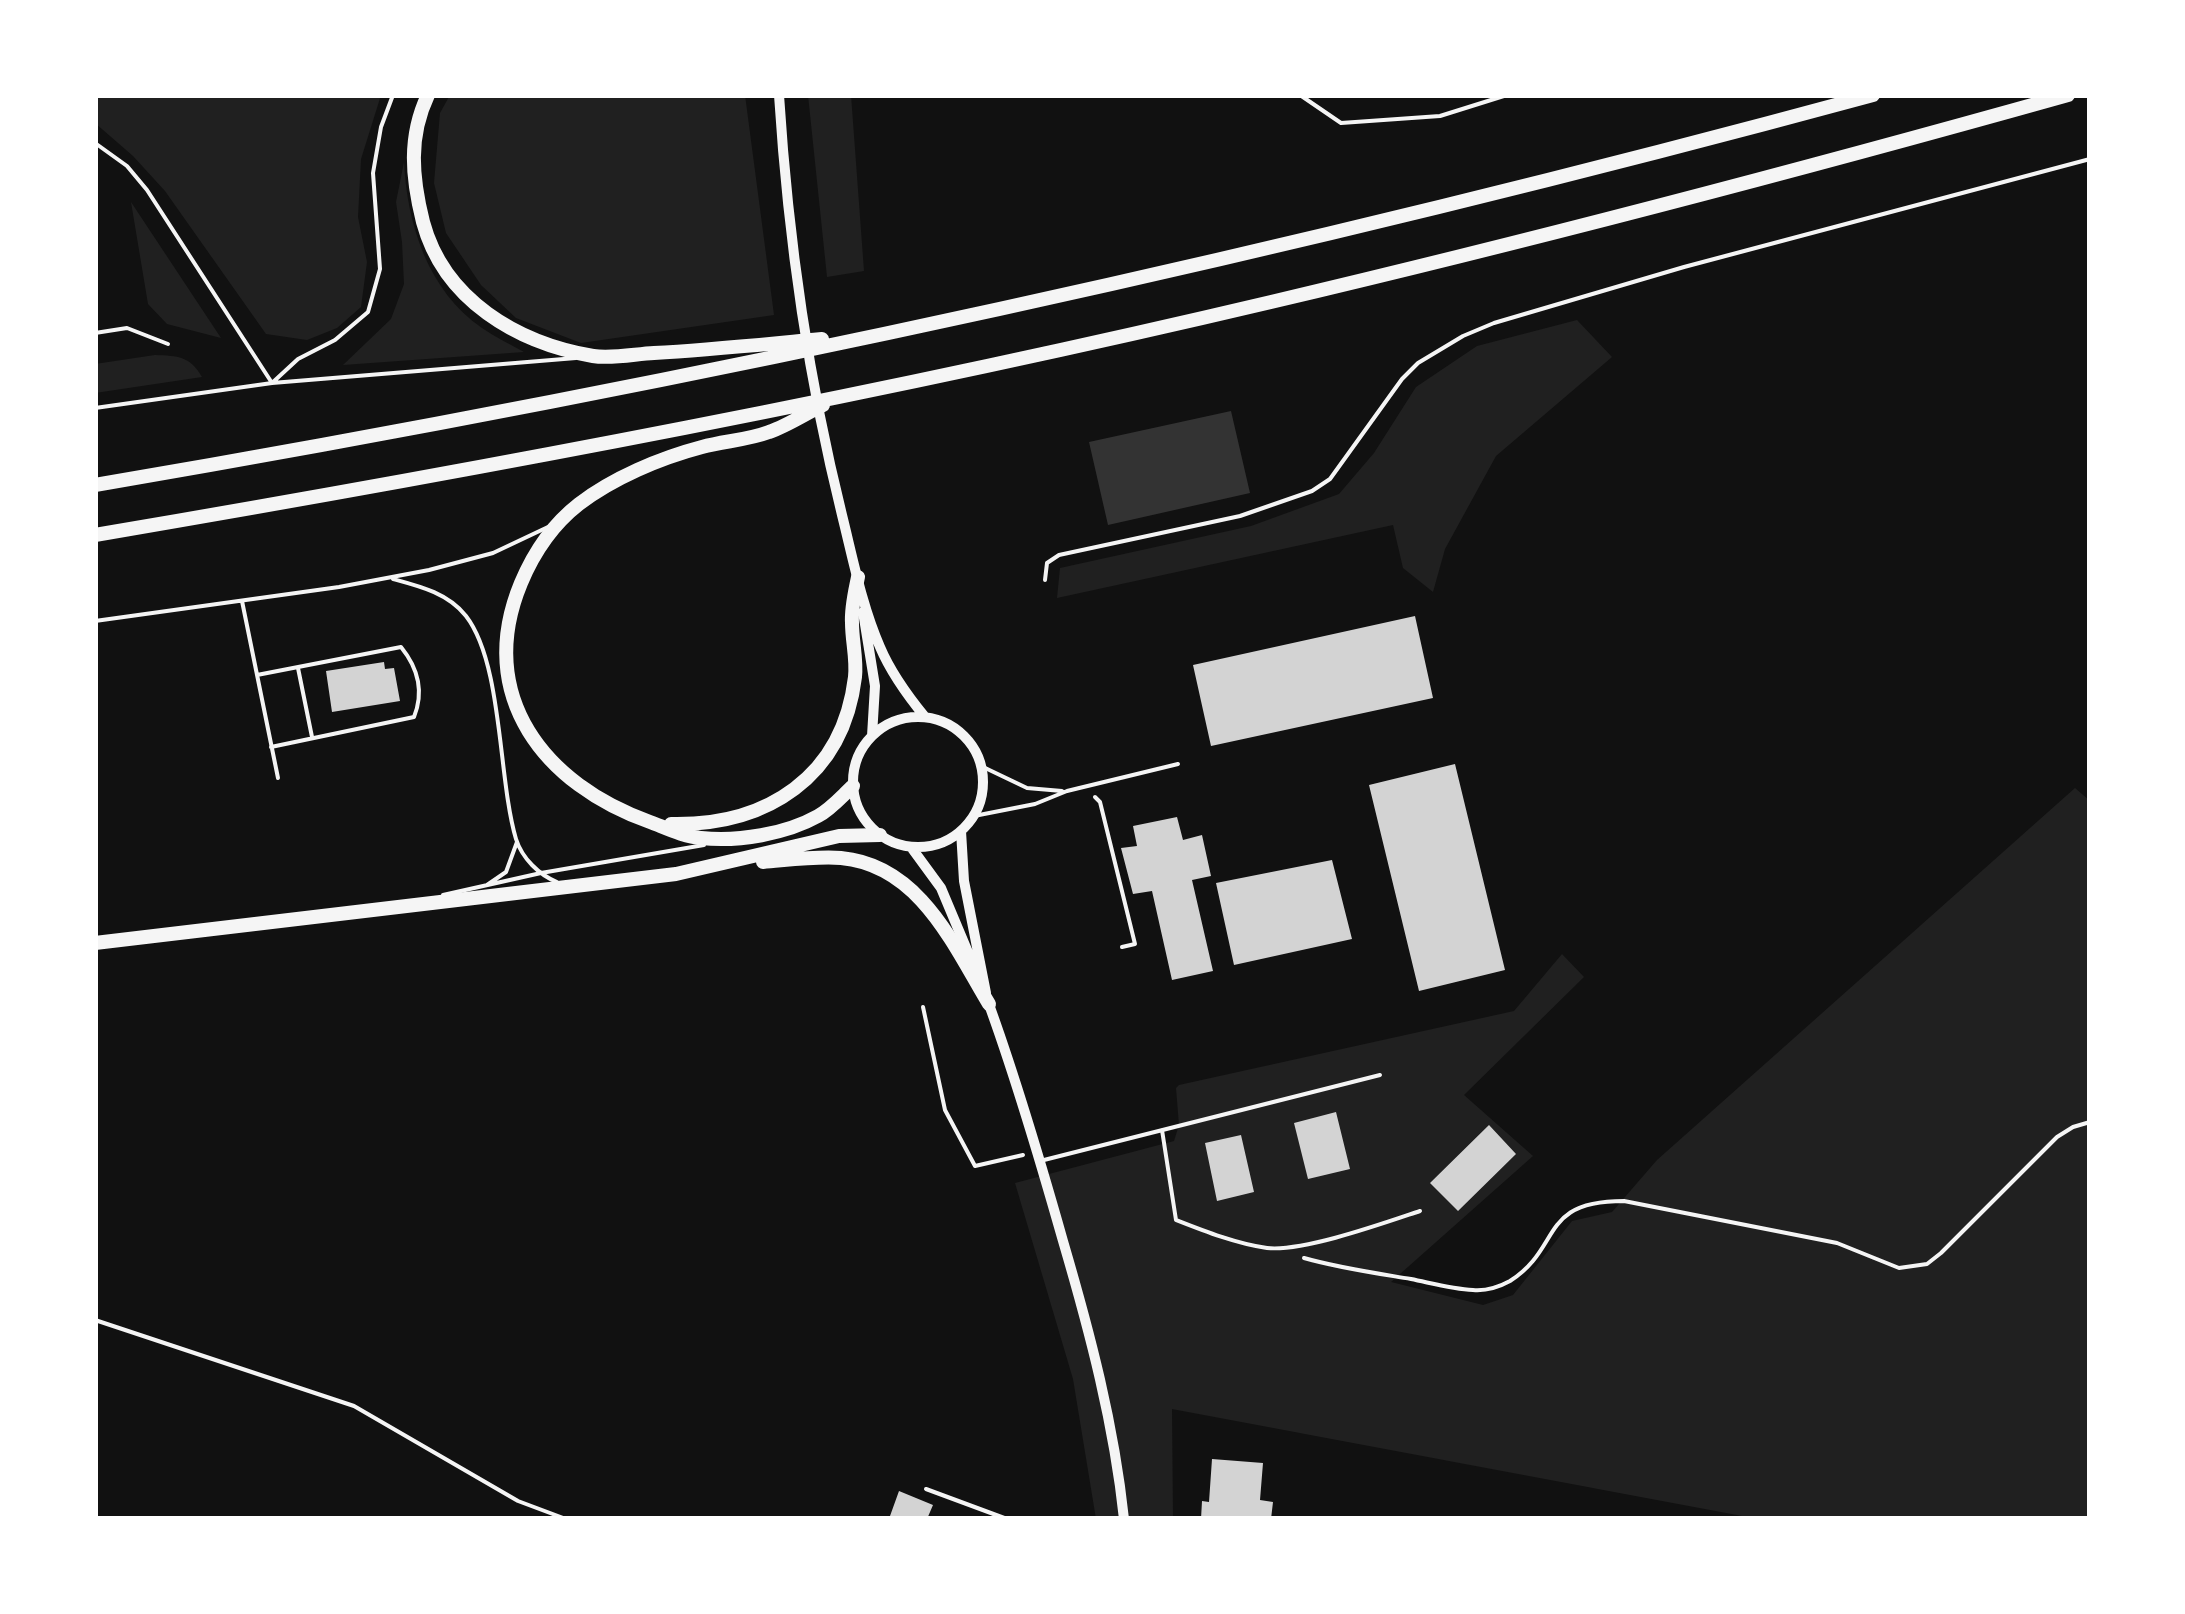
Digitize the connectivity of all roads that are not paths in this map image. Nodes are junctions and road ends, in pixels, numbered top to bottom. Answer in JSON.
{"nodes":[{"id":1,"x":394,"y":95,"type":"edge"},
{"id":2,"x":428,"y":95,"type":"edge"},
{"id":3,"x":780,"y":95,"type":"edge"},
{"id":4,"x":1873,"y":95,"type":"edge"},
{"id":5,"x":2068,"y":95,"type":"edge"},
{"id":6,"x":95,"y":143,"type":"edge"},
{"id":7,"x":95,"y":333,"type":"edge"},
{"id":8,"x":888,"y":333,"type":"junction"},
{"id":9,"x":168,"y":344,"type":"dead end"},
{"id":10,"x":596,"y":357,"type":"junction"},
{"id":11,"x":272,"y":382,"type":"junction"},
{"id":12,"x":842,"y":396,"type":"junction"},
{"id":13,"x":95,"y":408,"type":"edge"},
{"id":14,"x":95,"y":485,"type":"edge"},
{"id":15,"x":560,"y":522,"type":"junction"},
{"id":16,"x":95,"y":535,"type":"edge"},
{"id":17,"x":858,"y":577,"type":"junction"},
{"id":18,"x":388,"y":578,"type":"junction"},
{"id":19,"x":242,"y":601,"type":"junction"},
{"id":20,"x":95,"y":621,"type":"edge"},
{"id":21,"x":298,"y":667,"type":"junction"},
{"id":22,"x":257,"y":675,"type":"junction"},
{"id":23,"x":925,"y":717,"type":"junction"},
{"id":24,"x":872,"y":736,"type":"junction"},
{"id":25,"x":312,"y":737,"type":"junction"},
{"id":26,"x":272,"y":747,"type":"junction"},
{"id":27,"x":1178,"y":764,"type":"dead end"},
{"id":28,"x":982,"y":766,"type":"junction"},
{"id":29,"x":278,"y":778,"type":"dead end"},
{"id":30,"x":852,"y":786,"type":"junction"},
{"id":31,"x":1067,"y":791,"type":"junction"},
{"id":32,"x":974,"y":816,"type":"junction"},
{"id":33,"x":656,"y":824,"type":"junction"},
{"id":34,"x":961,"y":831,"type":"junction"},
{"id":35,"x":880,"y":836,"type":"junction"},
{"id":36,"x":733,"y":838,"type":"junction"},
{"id":37,"x":516,"y":842,"type":"junction"},
{"id":38,"x":911,"y":847,"type":"junction"},
{"id":39,"x":728,"y":864,"type":"junction"},
{"id":40,"x":541,"y":873,"type":"junction"},
{"id":41,"x":581,"y":885,"type":"junction"},
{"id":42,"x":485,"y":887,"type":"junction"},
{"id":43,"x":380,"y":908,"type":"junction"},
{"id":44,"x":95,"y":944,"type":"edge"},
{"id":45,"x":988,"y":1004,"type":"junction"},
{"id":46,"x":1380,"y":1075,"type":"dead end"},
{"id":47,"x":1162,"y":1130,"type":"junction"},
{"id":48,"x":1039,"y":1156,"type":"junction"},
{"id":49,"x":1420,"y":1211,"type":"dead end"},
{"id":50,"x":1124,"y":1519,"type":"edge"}],
"edges":[{"from":1,"to":11,"type":"lane"},
{"from":2,"to":10,"type":"highway"},
{"from":3,"to":17,"type":"street"},
{"from":4,"to":8,"type":"highway"},
{"from":5,"to":12,"type":"highway"},
{"from":6,"to":11,"type":"lane"},
{"from":7,"to":9,"type":"lane"},
{"from":8,"to":10,"type":"highway"},
{"from":8,"to":14,"type":"highway"},
{"from":10,"to":11,"type":"lane"},
{"from":11,"to":13,"type":"lane"},
{"from":12,"to":15,"type":"highway"},
{"from":12,"to":16,"type":"highway"},
{"from":15,"to":18,"type":"lane"},
{"from":15,"to":33,"type":"highway"},
{"from":17,"to":23,"type":"street"},
{"from":17,"to":24,"type":"street"},
{"from":17,"to":33,"type":"highway"},
{"from":18,"to":19,"type":"lane"},
{"from":18,"to":37,"type":"lane"},
{"from":19,"to":20,"type":"lane"},
{"from":19,"to":22,"type":"lane"},
{"from":21,"to":22,"type":"lane"},
{"from":21,"to":25,"type":"lane"},
{"from":21,"to":25,"type":"lane"},
{"from":22,"to":26,"type":"lane"},
{"from":23,"to":24,"type":"street"},
{"from":23,"to":28,"type":"street"},
{"from":24,"to":30,"type":"street"},
{"from":25,"to":26,"type":"lane"},
{"from":26,"to":29,"type":"lane"},
{"from":27,"to":31,"type":"lane"},
{"from":28,"to":31,"type":"lane"},
{"from":28,"to":32,"type":"street"},
{"from":30,"to":35,"type":"street"},
{"from":30,"to":36,"type":"highway"},
{"from":31,"to":32,"type":"lane"},
{"from":32,"to":34,"type":"street"},
{"from":33,"to":36,"type":"highway"},
{"from":34,"to":38,"type":"street"},
{"from":34,"to":45,"type":"street"},
{"from":35,"to":38,"type":"street"},
{"from":35,"to":39,"type":"highway"},
{"from":36,"to":40,"type":"lane"},
{"from":37,"to":40,"type":"lane"},
{"from":37,"to":42,"type":"lane"},
{"from":38,"to":45,"type":"street"},
{"from":39,"to":41,"type":"highway"},
{"from":39,"to":45,"type":"highway"},
{"from":40,"to":41,"type":"lane"},
{"from":40,"to":42,"type":"lane"},
{"from":41,"to":43,"type":"highway"},
{"from":42,"to":43,"type":"lane"},
{"from":43,"to":44,"type":"highway"},
{"from":45,"to":48,"type":"street"},
{"from":46,"to":47,"type":"lane"},
{"from":47,"to":48,"type":"lane"},
{"from":47,"to":49,"type":"lane"},
{"from":48,"to":50,"type":"street"}]}
